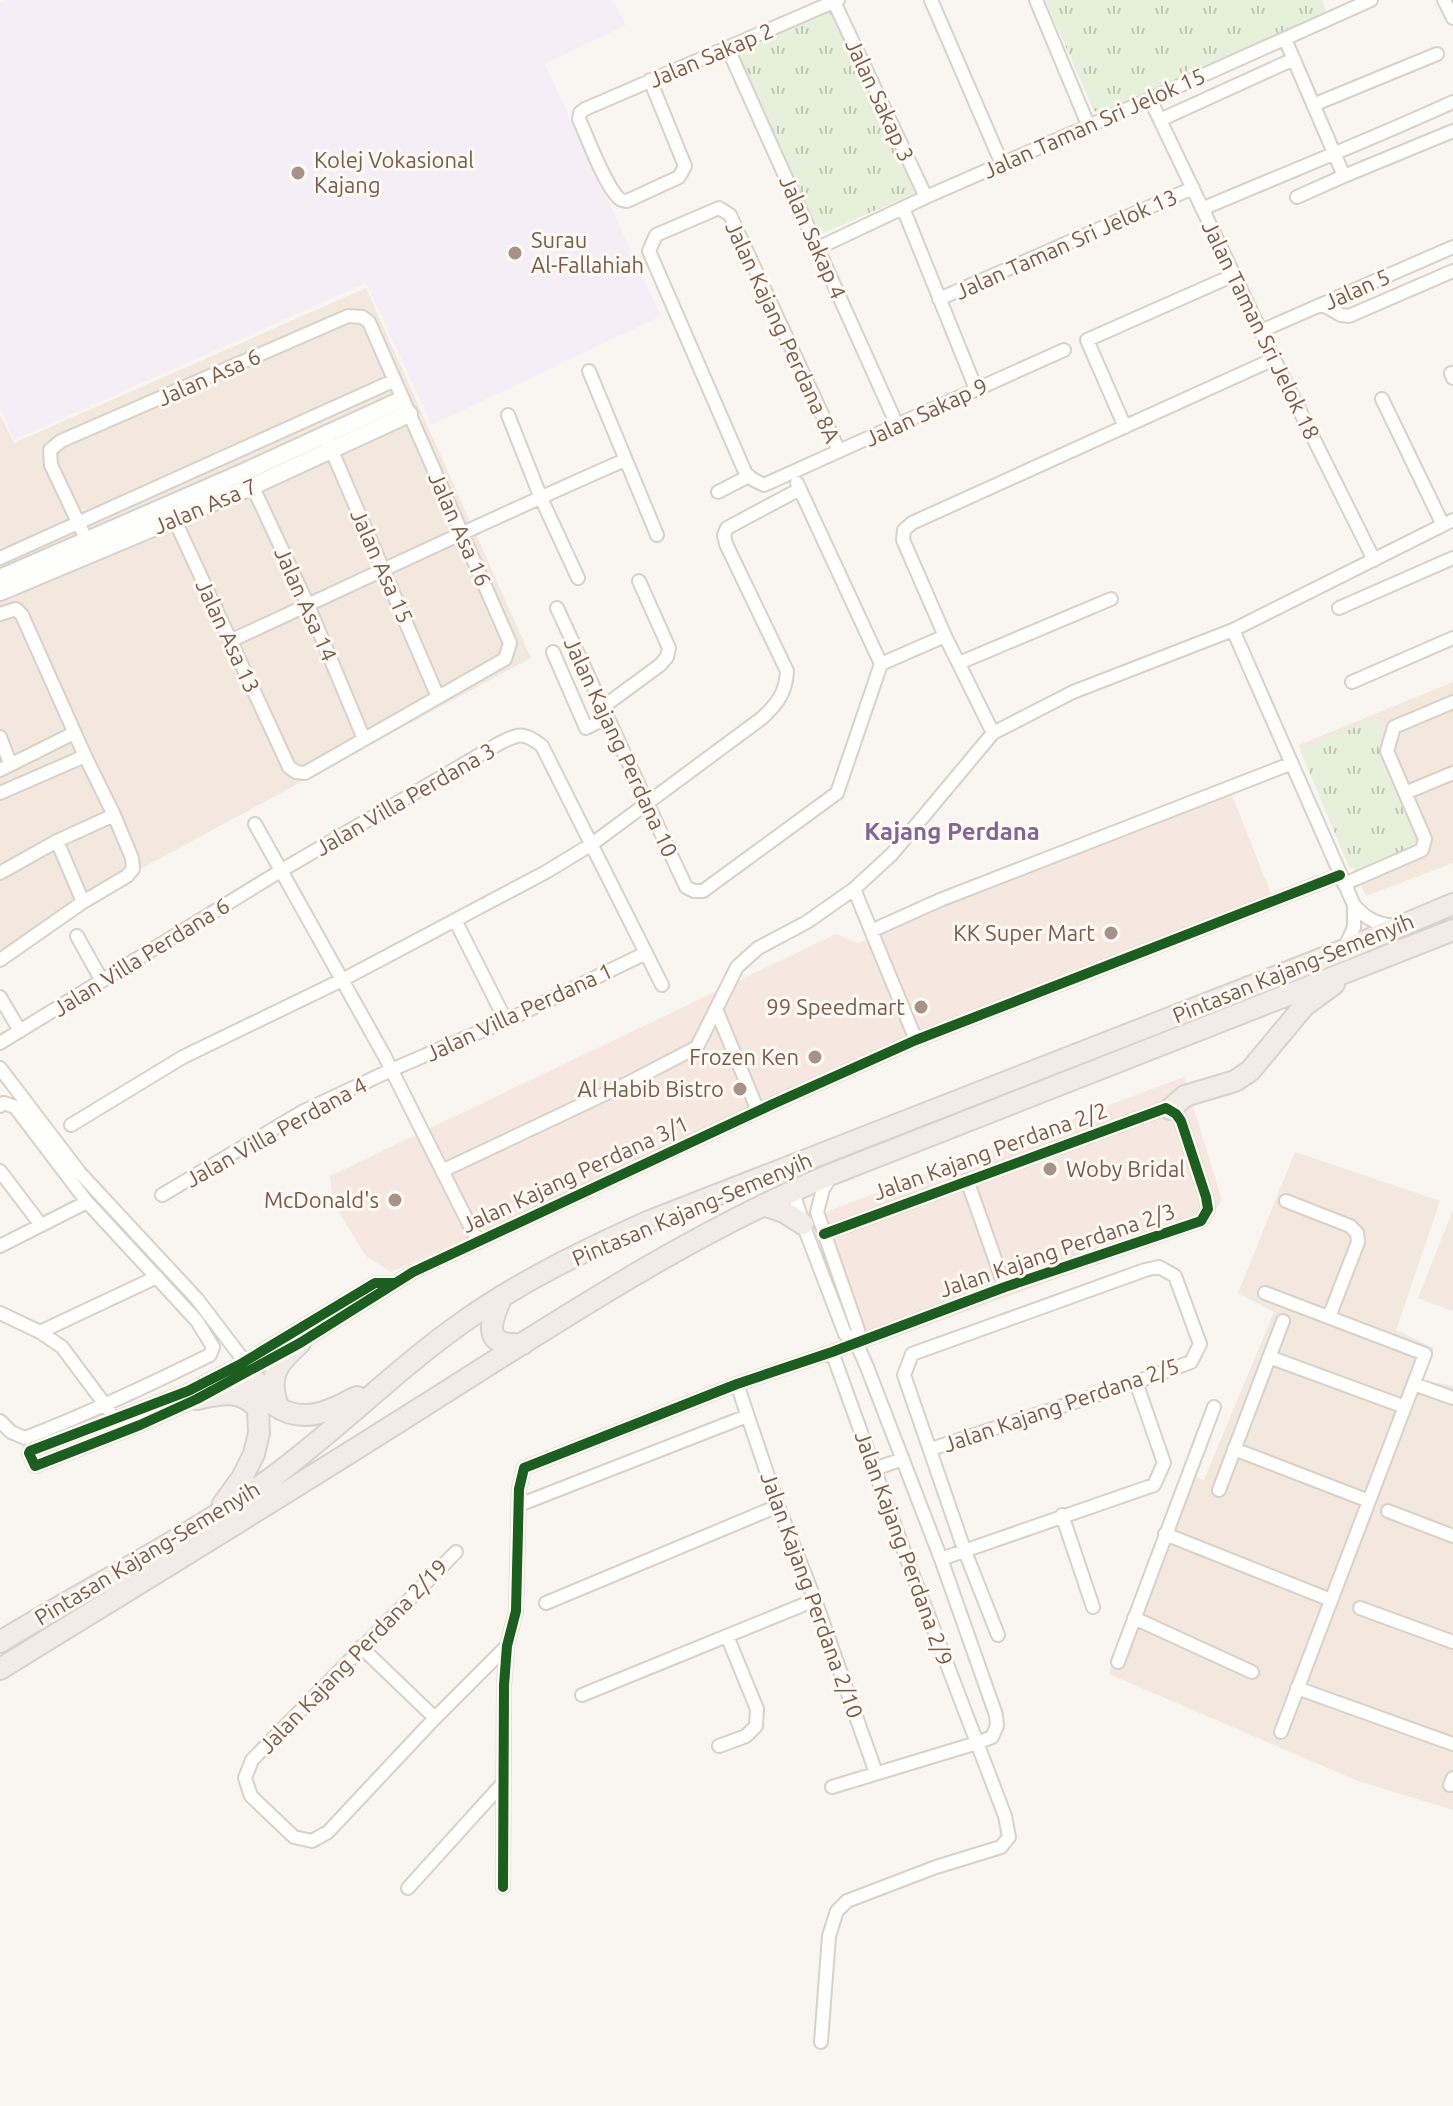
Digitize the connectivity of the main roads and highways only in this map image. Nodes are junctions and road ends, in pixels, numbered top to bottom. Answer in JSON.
{"nodes":[{"id":1,"x":1453,"y":904,"type":"edge"},
{"id":2,"x":1453,"y":930,"type":"edge"},
{"id":3,"x":1349,"y":971,"type":"junction"},
{"id":4,"x":1170,"y":1109,"type":"road end"},
{"id":5,"x":763,"y":1205,"type":"junction"},
{"id":6,"x":803,"y":1224,"type":"road end"},
{"id":7,"x":502,"y":1296,"type":"junction"},
{"id":8,"x":300,"y":1343,"type":"road end"},
{"id":9,"x":523,"y":1344,"type":"junction"},
{"id":10,"x":244,"y":1367,"type":"road end"},
{"id":11,"x":369,"y":1397,"type":"junction"},
{"id":12,"x":197,"y":1399,"type":"road end"},
{"id":13,"x":268,"y":1408,"type":"junction"},
{"id":14,"x":222,"y":1512,"type":"junction"},
{"id":15,"x":0,"y":1642,"type":"edge"},
{"id":16,"x":0,"y":1669,"type":"edge"}],
"edges":[{"from":1,"to":7,"type":"highway","name":"Pintasan Kajang-Semenyih"},
{"from":2,"to":3,"type":"highway","name":"Pintasan Kajang-Semenyih"},
{"from":3,"to":4,"type":"highway"},
{"from":3,"to":5,"type":"highway","name":"Pintasan Kajang-Semenyih"},
{"from":5,"to":6,"type":"highway"},
{"from":5,"to":9,"type":"highway","name":"Pintasan Kajang-Semenyih"},
{"from":7,"to":9,"type":"highway"},
{"from":7,"to":11,"type":"highway","name":"Pintasan Kajang-Semenyih"},
{"from":8,"to":13,"type":"highway"},
{"from":9,"to":16,"type":"highway","name":"Pintasan Kajang-Semenyih"},
{"from":10,"to":13,"type":"highway"},
{"from":11,"to":13,"type":"highway"},
{"from":11,"to":14,"type":"highway","name":"Pintasan Kajang-Semenyih"},
{"from":12,"to":13,"type":"highway"},
{"from":13,"to":14,"type":"highway"},
{"from":14,"to":15,"type":"highway","name":"Pintasan Kajang-Semenyih"}]}
